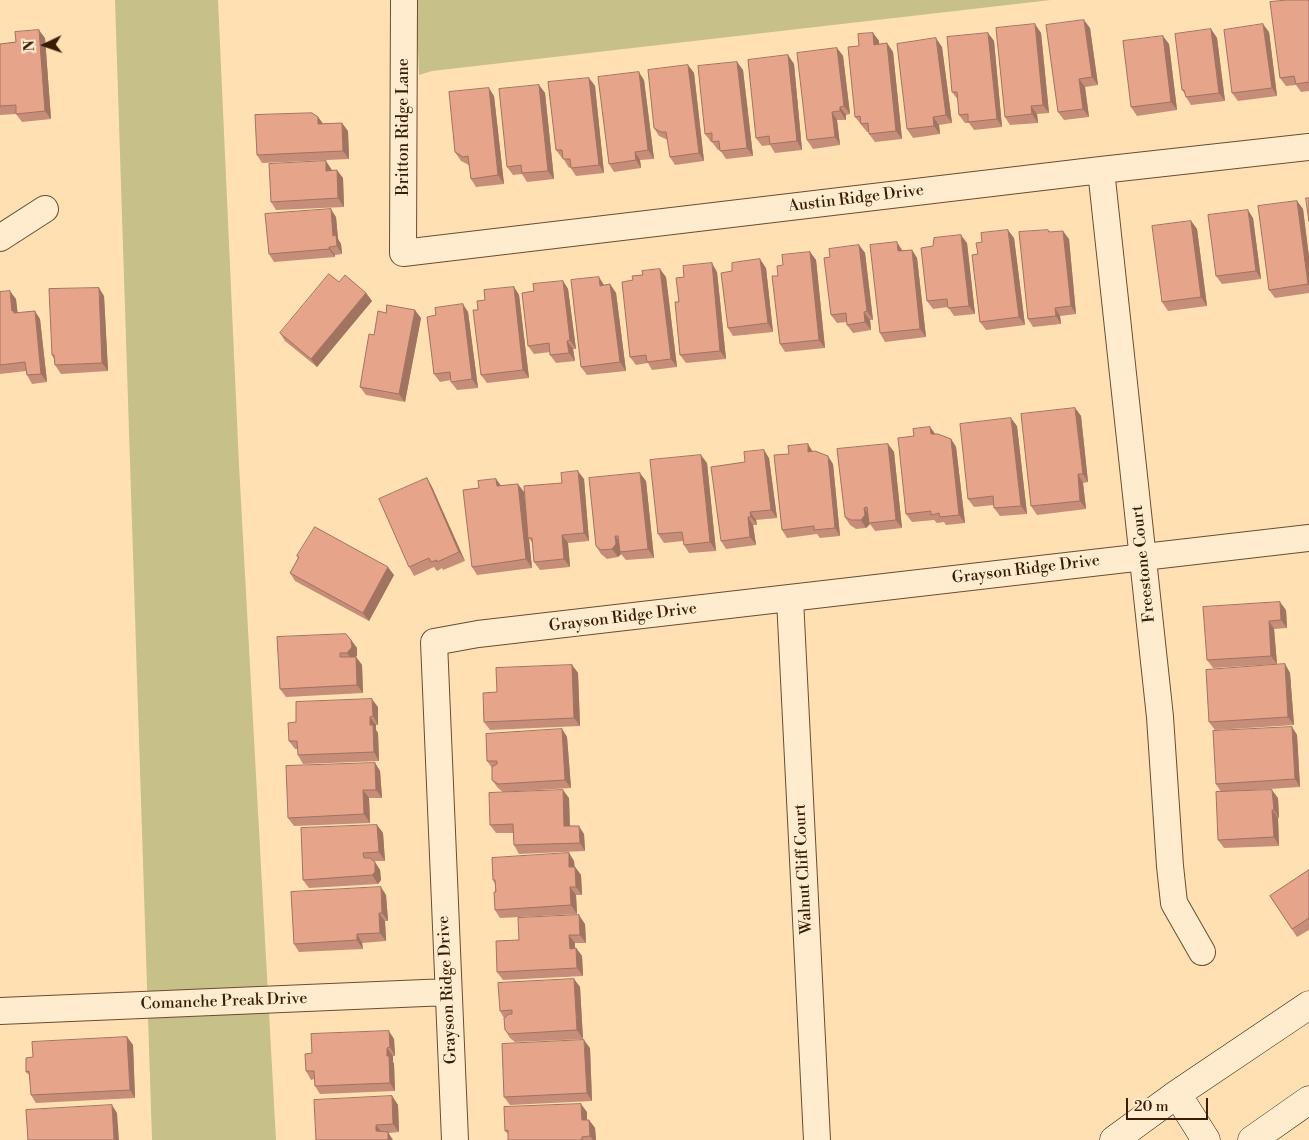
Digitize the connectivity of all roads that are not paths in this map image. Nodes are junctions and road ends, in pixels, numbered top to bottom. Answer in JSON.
{"nodes":[{"id":1,"x":404,"y":0,"type":"edge"},
{"id":2,"x":1309,"y":147,"type":"edge"},
{"id":3,"x":1101,"y":170,"type":"junction"},
{"id":4,"x":45,"y":209,"type":"dead end"},
{"id":5,"x":0,"y":238,"type":"edge"},
{"id":6,"x":403,"y":253,"type":"joint"},
{"id":7,"x":1309,"y":538,"type":"edge"},
{"id":8,"x":1143,"y":556,"type":"junction"},
{"id":9,"x":790,"y":599,"type":"junction"},
{"id":10,"x":1202,"y":952,"type":"dead end"},
{"id":11,"x":448,"y":992,"type":"junction"},
{"id":12,"x":1309,"y":1005,"type":"edge"},
{"id":13,"x":0,"y":1011,"type":"edge"},
{"id":14,"x":1177,"y":1094,"type":"junction"},
{"id":15,"x":1309,"y":1100,"type":"edge"},
{"id":16,"x":455,"y":1140,"type":"edge"},
{"id":17,"x":817,"y":1140,"type":"edge"},
{"id":18,"x":1114,"y":1140,"type":"edge"},
{"id":19,"x":1206,"y":1140,"type":"edge"},
{"id":20,"x":1252,"y":1140,"type":"edge"}],
"edges":[{"from":1,"to":6,"type":"street","name":"Britton Ridge Lane"},
{"from":2,"to":3,"type":"street","name":"Austin Ridge Drive"},
{"from":3,"to":6,"type":"street","name":"Austin Ridge Drive"},
{"from":3,"to":8,"type":"street","name":"Freestone Court"},
{"from":4,"to":5,"type":"street"},
{"from":7,"to":8,"type":"street","name":"Grayson Ridge Drive"},
{"from":8,"to":9,"type":"street","name":"Grayson Ridge Drive"},
{"from":8,"to":10,"type":"street","name":"Freestone Court"},
{"from":9,"to":11,"type":"street","name":"Grayson Ridge Drive"},
{"from":9,"to":17,"type":"street","name":"Walnut Cliff Court"},
{"from":11,"to":13,"type":"street","name":"Comanche Preak Drive"},
{"from":11,"to":16,"type":"street","name":"Grayson Ridge Drive"},
{"from":12,"to":14,"type":"main road"},
{"from":14,"to":18,"type":"main road"},
{"from":14,"to":19,"type":"main road"},
{"from":15,"to":20,"type":"main road"}]}
